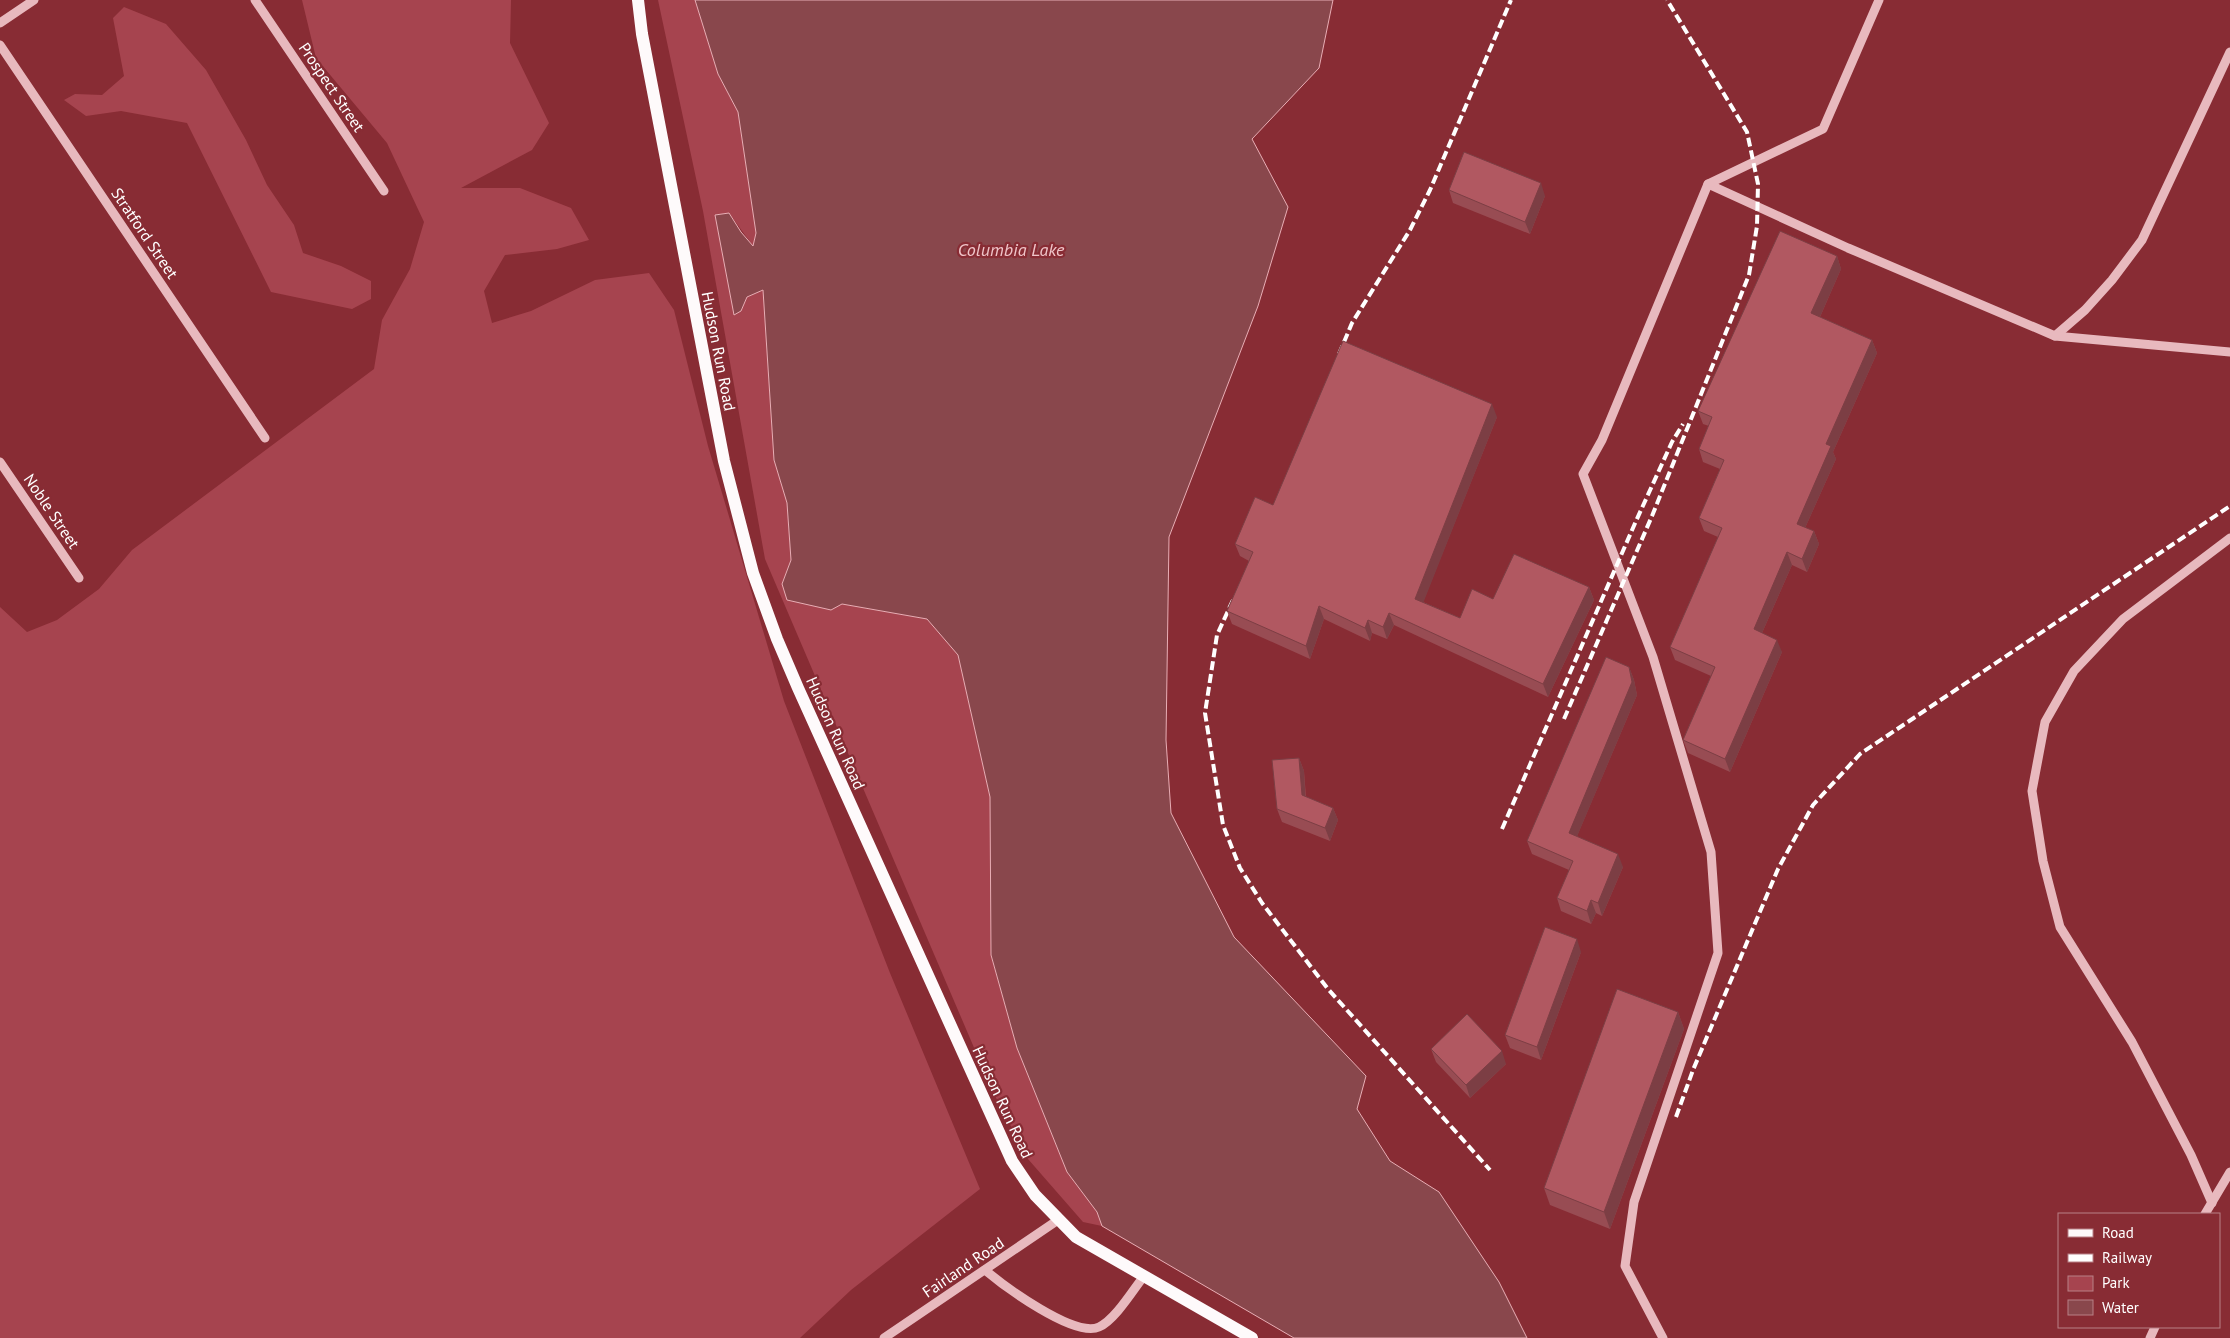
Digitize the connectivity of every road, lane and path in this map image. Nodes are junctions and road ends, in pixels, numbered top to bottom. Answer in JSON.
{"nodes":[{"id":1,"x":34,"y":0,"type":"edge"},
{"id":2,"x":255,"y":0,"type":"edge"},
{"id":3,"x":638,"y":0,"type":"edge"},
{"id":4,"x":1879,"y":0,"type":"edge"},
{"id":5,"x":0,"y":23,"type":"edge"},
{"id":6,"x":0,"y":45,"type":"edge"},
{"id":7,"x":2230,"y":52,"type":"edge"},
{"id":8,"x":1708,"y":184,"type":"junction"},
{"id":9,"x":384,"y":191,"type":"dead end"},
{"id":10,"x":2055,"y":336,"type":"junction"},
{"id":11,"x":2230,"y":352,"type":"edge"},
{"id":12,"x":265,"y":438,"type":"dead end"},
{"id":13,"x":0,"y":462,"type":"edge"},
{"id":14,"x":2230,"y":538,"type":"edge"},
{"id":15,"x":79,"y":578,"type":"dead end"},
{"id":16,"x":2230,"y":1172,"type":"edge"},
{"id":17,"x":2212,"y":1203,"type":"junction"},
{"id":18,"x":2206,"y":1213,"type":"edge"},
{"id":19,"x":1058,"y":1220,"type":"junction"},
{"id":20,"x":985,"y":1270,"type":"junction"},
{"id":21,"x":1144,"y":1276,"type":"junction"},
{"id":22,"x":884,"y":1338,"type":"edge"},
{"id":23,"x":1252,"y":1338,"type":"edge"},
{"id":24,"x":1663,"y":1338,"type":"edge"}],
"edges":[{"from":1,"to":5,"type":"street"},
{"from":2,"to":9,"type":"street","name":"Prospect Street"},
{"from":3,"to":19,"type":"main road","name":"Hudson Run Road"},
{"from":4,"to":8,"type":"street"},
{"from":6,"to":12,"type":"street","name":"Stratford Street"},
{"from":7,"to":10,"type":"street"},
{"from":8,"to":10,"type":"street"},
{"from":8,"to":24,"type":"street"},
{"from":10,"to":11,"type":"street"},
{"from":13,"to":15,"type":"street","name":"Noble Street"},
{"from":14,"to":17,"type":"street"},
{"from":16,"to":17,"type":"street"},
{"from":17,"to":18,"type":"street"},
{"from":19,"to":20,"type":"street","name":"Fairland Road"},
{"from":19,"to":21,"type":"main road","name":"Hudson Run Road"},
{"from":20,"to":21,"type":"street"},
{"from":20,"to":22,"type":"street","name":"Fairland Road"},
{"from":21,"to":23,"type":"main road","name":"Hudson Run Road"}]}
